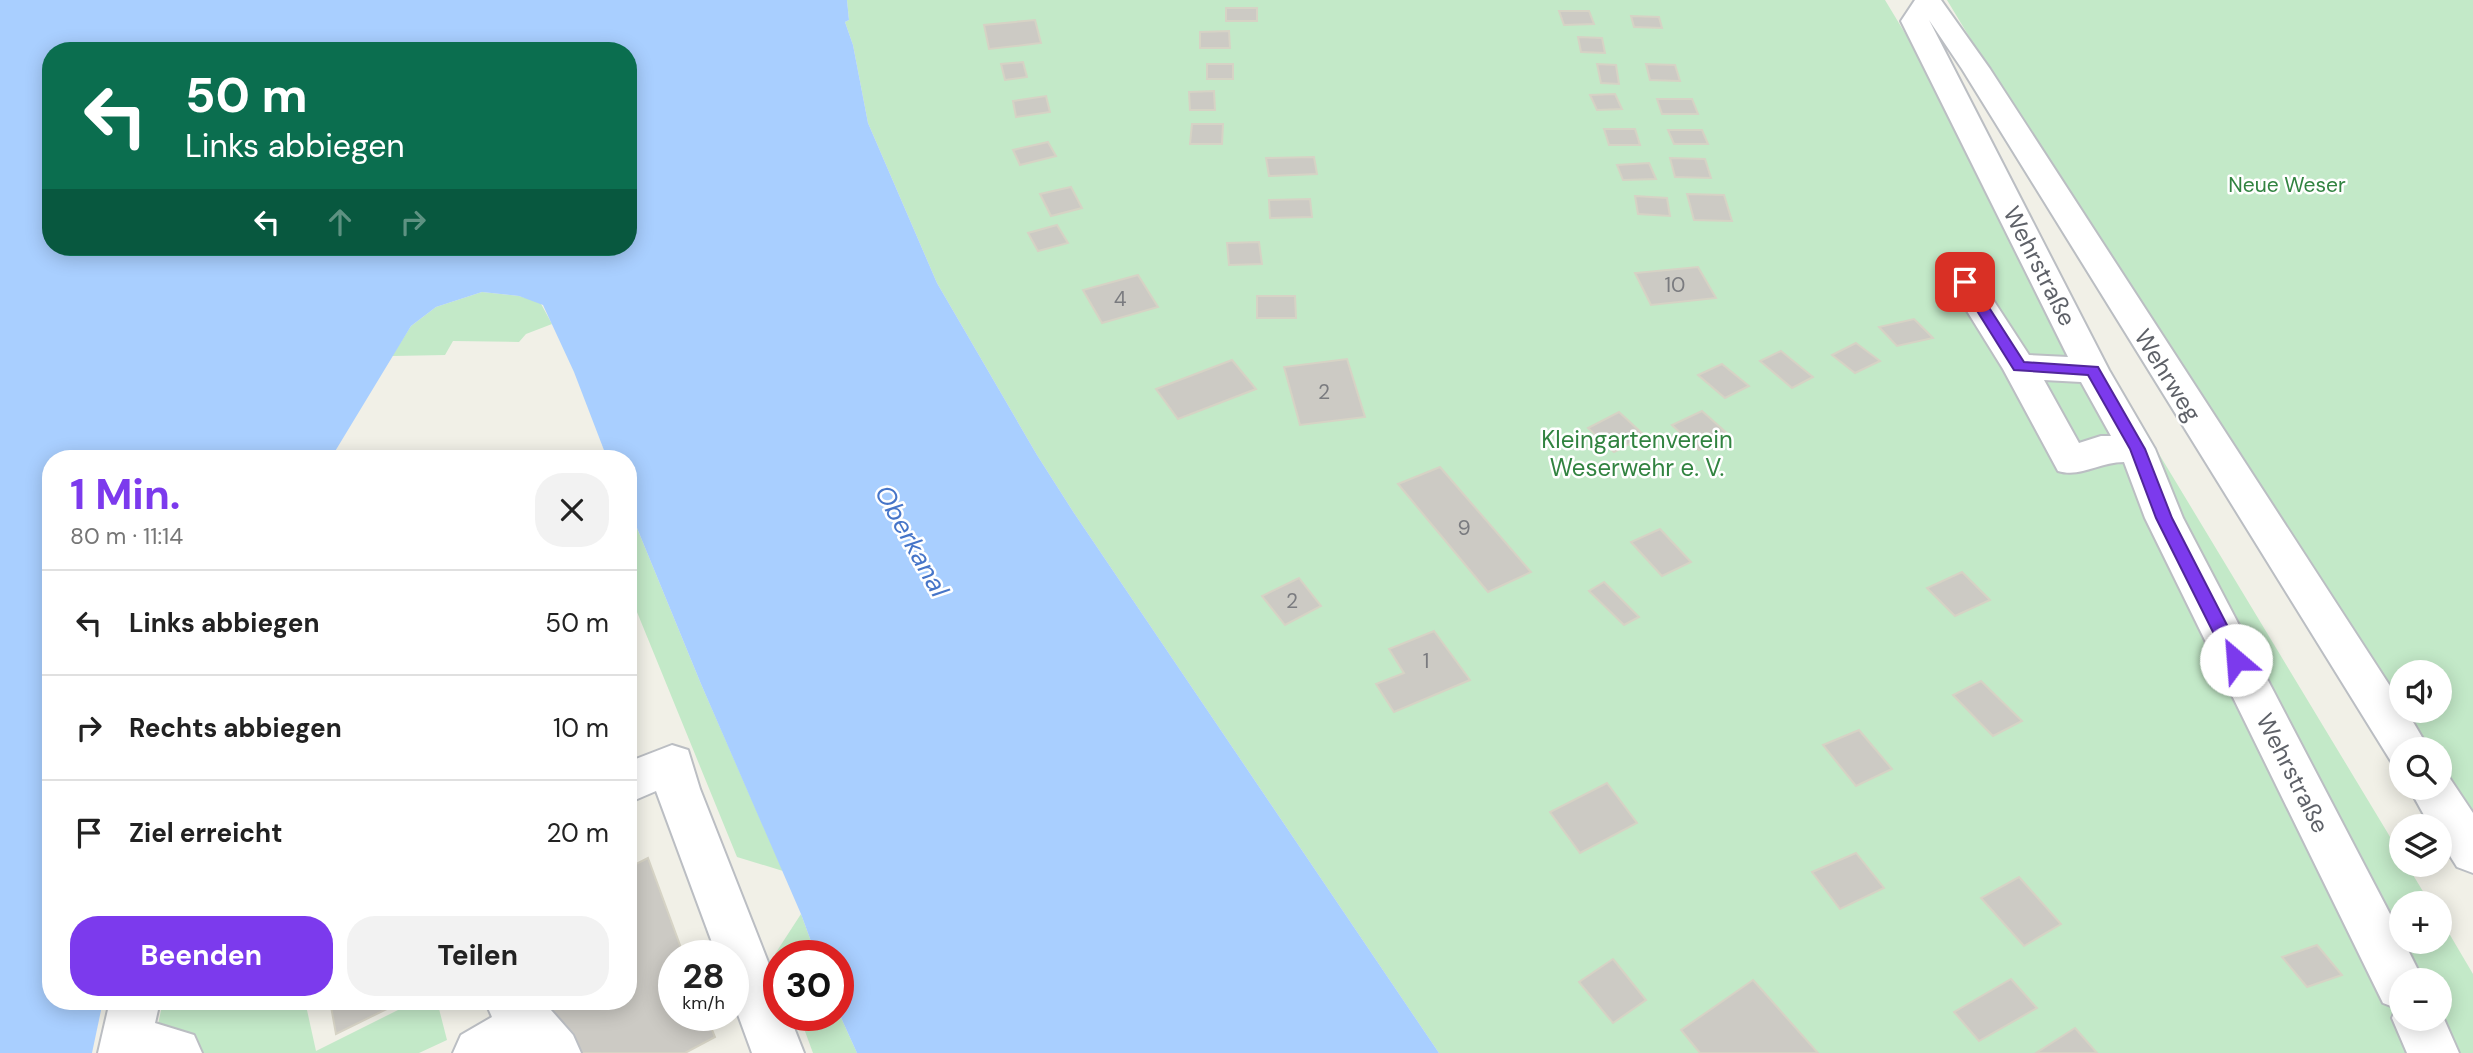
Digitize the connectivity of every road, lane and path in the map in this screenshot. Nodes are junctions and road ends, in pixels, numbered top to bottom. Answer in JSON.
{"nodes":[{"id":1,"x":1928,"y":1,"type":"edge"},
{"id":2,"x":1965,"y":282,"type":"dead end"},
{"id":3,"x":2020,"y":367,"type":"junction"},
{"id":4,"x":2092,"y":370,"type":"junction"},
{"id":5,"x":2137,"y":449,"type":"junction"},
{"id":6,"x":2399,"y":737,"type":"edge"},
{"id":7,"x":637,"y":779,"type":"edge"},
{"id":8,"x":2439,"y":800,"type":"edge"},
{"id":9,"x":2473,"y":852,"type":"edge"},
{"id":10,"x":2392,"y":968,"type":"edge"},
{"id":11,"x":531,"y":1026,"type":"edge"},
{"id":12,"x":2423,"y":1031,"type":"edge"},
{"id":13,"x":129,"y":1032,"type":"edge"},
{"id":14,"x":176,"y":1053,"type":"edge"},
{"id":15,"x":480,"y":1053,"type":"edge"},
{"id":16,"x":778,"y":1053,"type":"edge"},
{"id":17,"x":2433,"y":1053,"type":"edge"}],
"edges":[{"from":1,"to":4,"type":"street","name":"Wehrstraße"},
{"from":1,"to":6,"type":"street","name":"Wehrweg"},
{"from":2,"to":3,"type":"street"},
{"from":3,"to":4,"type":"street"},
{"from":3,"to":5,"type":"street"},
{"from":4,"to":5,"type":"street","name":"Wehrstraße"},
{"from":5,"to":10,"type":"street","name":"Wehrstraße"},
{"from":7,"to":16,"type":"street"},
{"from":8,"to":9,"type":"street"},
{"from":11,"to":15,"type":"street"},
{"from":12,"to":17,"type":"street"},
{"from":13,"to":14,"type":"street"}]}
